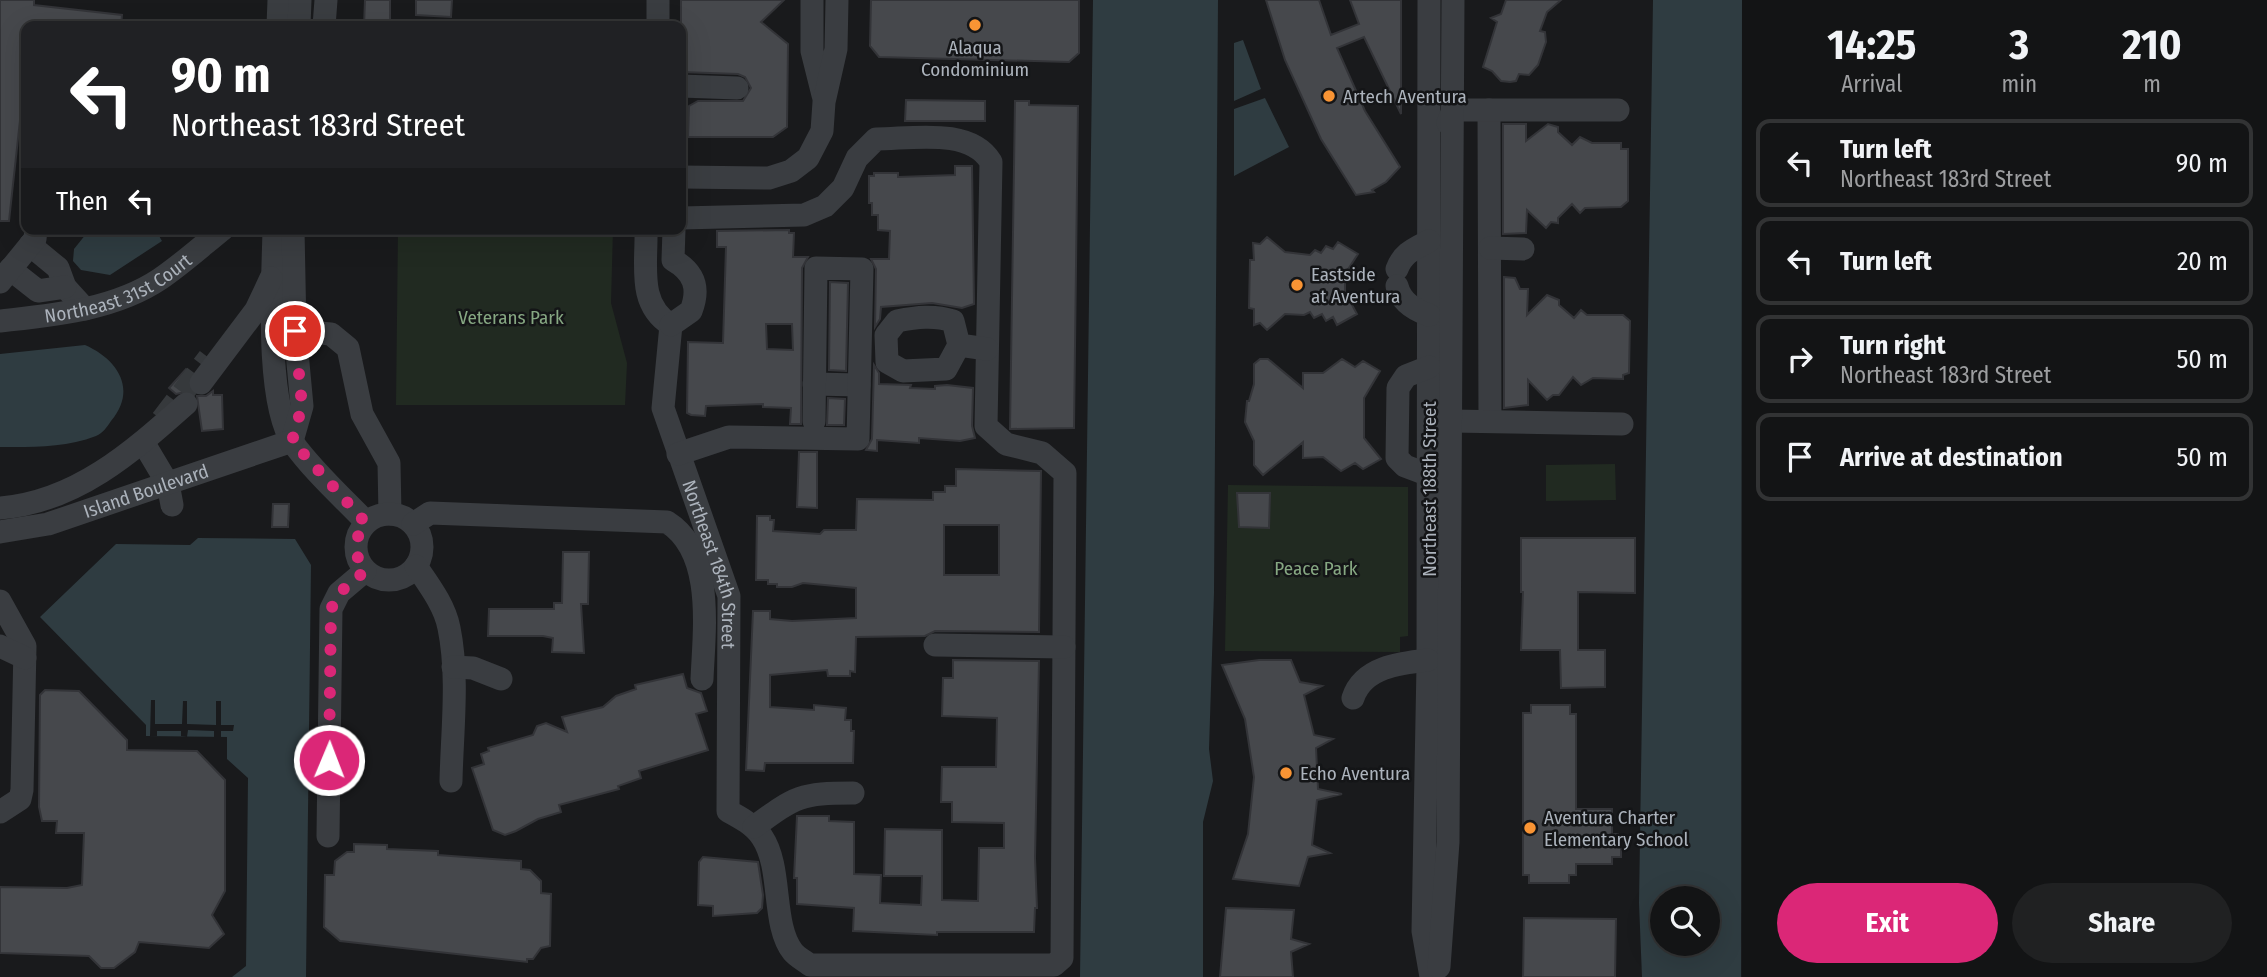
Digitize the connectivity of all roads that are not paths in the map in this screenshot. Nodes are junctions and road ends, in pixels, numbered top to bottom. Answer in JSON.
{"nodes":[{"id":1,"x":279,"y":0,"type":"edge"},
{"id":2,"x":300,"y":0,"type":"edge"},
{"id":3,"x":326,"y":0,"type":"edge"},
{"id":4,"x":658,"y":0,"type":"edge"},
{"id":5,"x":812,"y":0,"type":"edge"},
{"id":6,"x":837,"y":0,"type":"edge"},
{"id":7,"x":1429,"y":0,"type":"edge"},
{"id":8,"x":1453,"y":0,"type":"edge"},
{"id":9,"x":278,"y":21,"type":"edge"},
{"id":10,"x":299,"y":21,"type":"edge"},
{"id":11,"x":324,"y":21,"type":"edge"},
{"id":12,"x":658,"y":21,"type":"edge"},
{"id":13,"x":686,"y":86,"type":"edge"},
{"id":14,"x":737,"y":88,"type":"dead end"},
{"id":15,"x":824,"y":102,"type":"junction"},
{"id":16,"x":1452,"y":110,"type":"junction"},
{"id":17,"x":1489,"y":110,"type":"junction"},
{"id":18,"x":1618,"y":110,"type":"dead end"},
{"id":19,"x":1429,"y":139,"type":"junction"},
{"id":20,"x":686,"y":177,"type":"edge"},
{"id":21,"x":686,"y":218,"type":"edge"},
{"id":22,"x":274,"y":235,"type":"edge"},
{"id":23,"x":293,"y":235,"type":"edge"},
{"id":24,"x":646,"y":235,"type":"edge"},
{"id":25,"x":674,"y":235,"type":"edge"},
{"id":26,"x":198,"y":236,"type":"edge"},
{"id":27,"x":33,"y":237,"type":"edge"},
{"id":28,"x":1429,"y":241,"type":"junction"},
{"id":29,"x":1490,"y":248,"type":"junction"},
{"id":30,"x":1523,"y":248,"type":"dead end"},
{"id":31,"x":274,"y":272,"type":"junction"},
{"id":32,"x":5,"y":276,"type":"edge"},
{"id":33,"x":65,"y":287,"type":"junction"},
{"id":34,"x":85,"y":309,"type":"junction"},
{"id":35,"x":1429,"y":315,"type":"junction"},
{"id":36,"x":0,"y":321,"type":"edge"},
{"id":37,"x":671,"y":325,"type":"junction"},
{"id":38,"x":295,"y":331,"type":"junction"},
{"id":39,"x":960,"y":345,"type":"dead end"},
{"id":40,"x":987,"y":349,"type":"junction"},
{"id":41,"x":1429,"y":367,"type":"junction"},
{"id":42,"x":201,"y":383,"type":"tunnel mouth"},
{"id":43,"x":814,"y":384,"type":"junction"},
{"id":44,"x":859,"y":385,"type":"junction"},
{"id":45,"x":186,"y":404,"type":"dead end"},
{"id":46,"x":1444,"y":417,"type":"junction"},
{"id":47,"x":814,"y":421,"type":"dead end"},
{"id":48,"x":1490,"y":421,"type":"junction"},
{"id":49,"x":1622,"y":424,"type":"dead end"},
{"id":50,"x":292,"y":441,"type":"junction"},
{"id":51,"x":143,"y":442,"type":"junction"},
{"id":52,"x":678,"y":454,"type":"junction"},
{"id":53,"x":1450,"y":460,"type":"junction"},
{"id":54,"x":1429,"y":472,"type":"junction"},
{"id":55,"x":170,"y":494,"type":"junction"},
{"id":56,"x":0,"y":508,"type":"edge"},
{"id":57,"x":390,"y":514,"type":"junction"},
{"id":58,"x":366,"y":523,"type":"junction"},
{"id":59,"x":413,"y":524,"type":"junction"},
{"id":60,"x":0,"y":532,"type":"edge"},
{"id":61,"x":416,"y":566,"type":"junction"},
{"id":62,"x":365,"y":571,"type":"junction"},
{"id":63,"x":0,"y":601,"type":"edge"},
{"id":64,"x":935,"y":645,"type":"dead end"},
{"id":65,"x":0,"y":646,"type":"edge"},
{"id":66,"x":1064,"y":647,"type":"junction"},
{"id":67,"x":25,"y":658,"type":"junction"},
{"id":68,"x":1428,"y":662,"type":"junction"},
{"id":69,"x":453,"y":667,"type":"junction"},
{"id":70,"x":501,"y":679,"type":"dead end"},
{"id":71,"x":702,"y":679,"type":"dead end"},
{"id":72,"x":1449,"y":680,"type":"junction"},
{"id":73,"x":1353,"y":698,"type":"dead end"},
{"id":74,"x":451,"y":781,"type":"dead end"},
{"id":75,"x":853,"y":793,"type":"dead end"},
{"id":76,"x":0,"y":813,"type":"edge"},
{"id":77,"x":754,"y":827,"type":"junction"},
{"id":78,"x":328,"y":836,"type":"dead end"},
{"id":79,"x":1425,"y":837,"type":"junction"},
{"id":80,"x":1447,"y":856,"type":"junction"},
{"id":81,"x":1443,"y":895,"type":"junction"},
{"id":82,"x":1423,"y":909,"type":"junction"},
{"id":83,"x":1430,"y":977,"type":"edge"},
{"id":84,"x":1438,"y":977,"type":"edge"}],
"edges":[{"from":1,"to":9,"type":"street"},
{"from":2,"to":10,"type":"street"},
{"from":3,"to":11,"type":"street"},
{"from":4,"to":12,"type":"street"},
{"from":5,"to":15,"type":"street"},
{"from":6,"to":15,"type":"street"},
{"from":7,"to":19,"type":"street","name":"Northeast 188th Street"},
{"from":8,"to":16,"type":"street","name":"Northeast 188th Street"},
{"from":13,"to":14,"type":"street"},
{"from":15,"to":20,"type":"street"},
{"from":16,"to":17,"type":"street"},
{"from":16,"to":19,"type":"street"},
{"from":16,"to":46,"type":"street","name":"Northeast 188th Street"},
{"from":17,"to":18,"type":"street"},
{"from":17,"to":29,"type":"street"},
{"from":19,"to":28,"type":"street","name":"Northeast 188th Street"},
{"from":21,"to":40,"type":"street"},
{"from":22,"to":31,"type":"street"},
{"from":23,"to":38,"type":"street"},
{"from":24,"to":37,"type":"street"},
{"from":25,"to":37,"type":"street"},
{"from":26,"to":34,"type":"street","name":"Northeast 31st Court"},
{"from":27,"to":32,"type":"street"},
{"from":27,"to":33,"type":"street"},
{"from":28,"to":35,"type":"street","name":"Northeast 188th Street"},
{"from":28,"to":35,"type":"street"},
{"from":29,"to":30,"type":"street"},
{"from":29,"to":48,"type":"street"},
{"from":31,"to":42,"type":"street"},
{"from":31,"to":50,"type":"street"},
{"from":32,"to":33,"type":"street"},
{"from":33,"to":34,"type":"street"},
{"from":34,"to":36,"type":"street","name":"Northeast 31st Court"},
{"from":35,"to":41,"type":"street","name":"Northeast 188th Street"},
{"from":37,"to":52,"type":"street","name":"Northeast 184th Street"},
{"from":38,"to":50,"type":"street"},
{"from":38,"to":57,"type":"street"},
{"from":39,"to":40,"type":"street"},
{"from":40,"to":66,"type":"street"},
{"from":41,"to":46,"type":"street","name":"Northeast 188th Street"},
{"from":41,"to":54,"type":"street"},
{"from":43,"to":44,"type":"street"},
{"from":43,"to":44,"type":"street"},
{"from":43,"to":47,"type":"street"},
{"from":44,"to":52,"type":"street"},
{"from":45,"to":51,"type":"street","name":"Island Boulevard"},
{"from":46,"to":48,"type":"street"},
{"from":46,"to":53,"type":"street","name":"Northeast 188th Street"},
{"from":46,"to":54,"type":"street","name":"Northeast 188th Street"},
{"from":48,"to":49,"type":"street"},
{"from":50,"to":55,"type":"street","name":"Island Boulevard"},
{"from":50,"to":58,"type":"street"},
{"from":51,"to":55,"type":"street"},
{"from":51,"to":56,"type":"street","name":"Island Boulevard"},
{"from":52,"to":77,"type":"street","name":"Northeast 184th Street"},
{"from":53,"to":54,"type":"street"},
{"from":53,"to":72,"type":"street","name":"Northeast 188th Street"},
{"from":54,"to":68,"type":"street","name":"Northeast 188th Street"},
{"from":55,"to":60,"type":"street","name":"Island Boulevard"},
{"from":57,"to":58,"type":"street"},
{"from":57,"to":59,"type":"street"},
{"from":58,"to":62,"type":"street"},
{"from":59,"to":61,"type":"street"},
{"from":59,"to":71,"type":"street"},
{"from":61,"to":62,"type":"street"},
{"from":61,"to":69,"type":"street"},
{"from":62,"to":78,"type":"street"},
{"from":63,"to":67,"type":"street"},
{"from":64,"to":66,"type":"street"},
{"from":65,"to":67,"type":"street"},
{"from":66,"to":77,"type":"street"},
{"from":67,"to":76,"type":"street"},
{"from":68,"to":72,"type":"street"},
{"from":68,"to":73,"type":"street"},
{"from":68,"to":79,"type":"street","name":"Northeast 188th Street"},
{"from":69,"to":70,"type":"street"},
{"from":69,"to":74,"type":"street"},
{"from":72,"to":80,"type":"street","name":"Northeast 188th Street"},
{"from":75,"to":77,"type":"street"},
{"from":79,"to":80,"type":"street"},
{"from":79,"to":82,"type":"street","name":"Northeast 188th Street"},
{"from":80,"to":81,"type":"street","name":"Northeast 188th Street"},
{"from":81,"to":82,"type":"street"},
{"from":81,"to":84,"type":"street","name":"Northeast 188th Street"},
{"from":82,"to":83,"type":"street","name":"Northeast 188th Street"}]}
